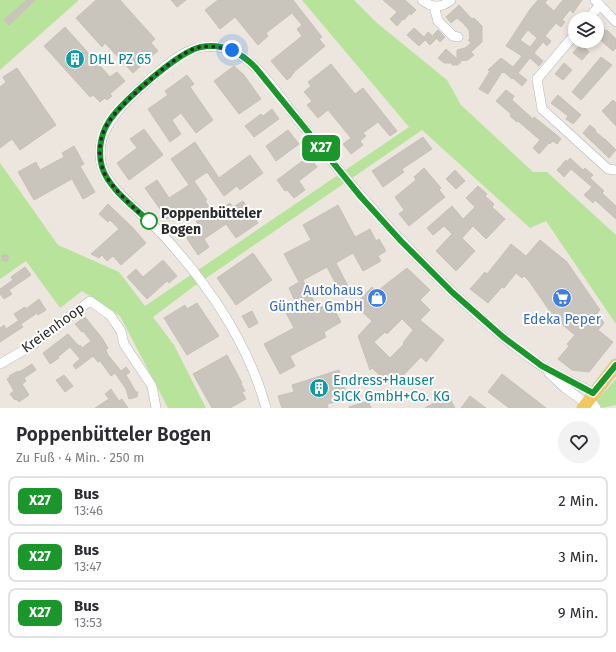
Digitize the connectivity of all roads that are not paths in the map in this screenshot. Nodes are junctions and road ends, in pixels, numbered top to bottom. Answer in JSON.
{"nodes":[{"id":1,"x":422,"y":0,"type":"edge"},
{"id":2,"x":451,"y":0,"type":"edge"},
{"id":3,"x":597,"y":2,"type":"edge"},
{"id":4,"x":434,"y":6,"type":"junction"},
{"id":5,"x":592,"y":12,"type":"edge"},
{"id":6,"x":616,"y":22,"type":"edge"},
{"id":7,"x":458,"y":37,"type":"dead end"},
{"id":8,"x":568,"y":42,"type":"edge"},
{"id":9,"x":616,"y":170,"type":"edge"},
{"id":10,"x":0,"y":364,"type":"edge"},
{"id":11,"x":616,"y":365,"type":"edge"},
{"id":12,"x":589,"y":402,"type":"edge"},
{"id":13,"x":156,"y":408,"type":"edge"},
{"id":14,"x":266,"y":408,"type":"edge"}],
"edges":[{"from":1,"to":4,"type":"street"},
{"from":2,"to":4,"type":"street"},
{"from":3,"to":5,"type":"street"},
{"from":3,"to":6,"type":"street"},
{"from":4,"to":7,"type":"street"},
{"from":8,"to":9,"type":"street"},
{"from":10,"to":13,"type":"street","name":"Kreienhoop"},
{"from":11,"to":12,"type":"main road"},
{"from":12,"to":14,"type":"street"}]}
